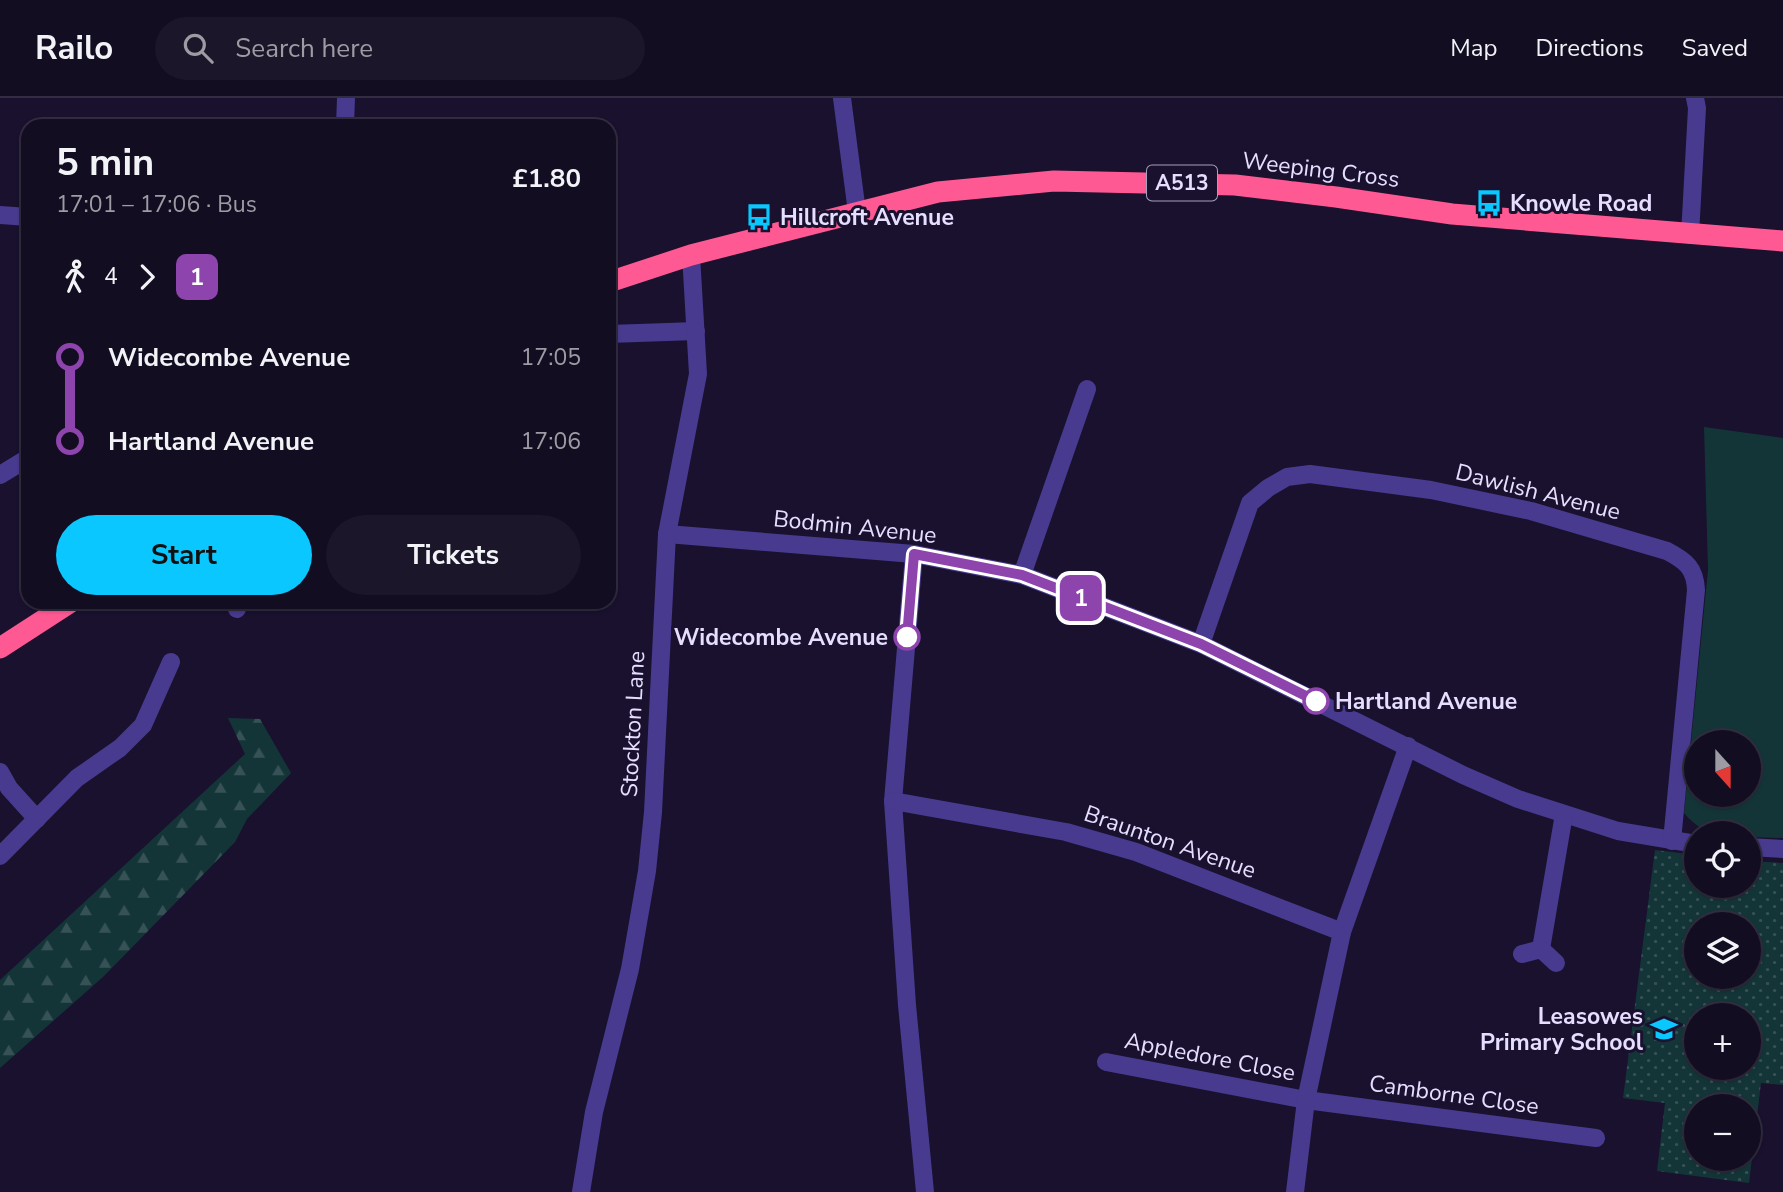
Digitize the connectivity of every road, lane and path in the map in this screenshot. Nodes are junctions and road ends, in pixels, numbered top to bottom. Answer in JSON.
{"nodes":[{"id":1,"x":346,"y":98,"type":"edge"},
{"id":2,"x":842,"y":98,"type":"edge"},
{"id":3,"x":1695,"y":98,"type":"edge"},
{"id":4,"x":345,"y":119,"type":"edge"},
{"id":5,"x":857,"y":212,"type":"junction"},
{"id":6,"x":0,"y":215,"type":"edge"},
{"id":7,"x":21,"y":216,"type":"edge"},
{"id":8,"x":1690,"y":235,"type":"junction"},
{"id":9,"x":1783,"y":241,"type":"edge"},
{"id":10,"x":691,"y":255,"type":"junction"},
{"id":11,"x":616,"y":280,"type":"edge"},
{"id":12,"x":696,"y":331,"type":"junction"},
{"id":13,"x":616,"y":334,"type":"edge"},
{"id":14,"x":1087,"y":389,"type":"dead end"},
{"id":15,"x":21,"y":462,"type":"edge"},
{"id":16,"x":0,"y":475,"type":"edge"},
{"id":17,"x":667,"y":534,"type":"junction"},
{"id":18,"x":914,"y":554,"type":"junction"},
{"id":19,"x":1022,"y":575,"type":"junction"},
{"id":20,"x":60,"y":609,"type":"edge"},
{"id":21,"x":1201,"y":644,"type":"junction"},
{"id":22,"x":0,"y":648,"type":"edge"},
{"id":23,"x":171,"y":662,"type":"dead end"},
{"id":24,"x":1408,"y":746,"type":"junction"},
{"id":25,"x":0,"y":772,"type":"edge"},
{"id":26,"x":893,"y":801,"type":"junction"},
{"id":27,"x":1564,"y":814,"type":"junction"},
{"id":28,"x":37,"y":819,"type":"junction"},
{"id":29,"x":1672,"y":841,"type":"junction"},
{"id":30,"x":1684,"y":842,"type":"edge"},
{"id":31,"x":1761,"y":848,"type":"edge"},
{"id":32,"x":1783,"y":849,"type":"edge"},
{"id":33,"x":0,"y":856,"type":"edge"},
{"id":34,"x":1342,"y":932,"type":"junction"},
{"id":35,"x":1541,"y":949,"type":"junction"},
{"id":36,"x":1522,"y":954,"type":"dead end"},
{"id":37,"x":1556,"y":963,"type":"dead end"},
{"id":38,"x":1106,"y":1062,"type":"dead end"},
{"id":39,"x":1306,"y":1100,"type":"junction"},
{"id":40,"x":1596,"y":1138,"type":"dead end"},
{"id":41,"x":581,"y":1192,"type":"edge"},
{"id":42,"x":925,"y":1192,"type":"edge"},
{"id":43,"x":1295,"y":1192,"type":"edge"}],
"edges":[{"from":1,"to":4,"type":"street"},
{"from":2,"to":5,"type":"street"},
{"from":3,"to":8,"type":"street"},
{"from":5,"to":8,"type":"highway","name":"Weeping Cross","number":"A513"},
{"from":5,"to":10,"type":"highway","name":"Weeping Cross","number":"A513"},
{"from":6,"to":7,"type":"street"},
{"from":8,"to":9,"type":"highway","name":"Weeping Cross","number":"A513"},
{"from":10,"to":11,"type":"highway","number":"A513"},
{"from":10,"to":12,"type":"street","name":"Stockton Lane"},
{"from":12,"to":13,"type":"street"},
{"from":12,"to":17,"type":"street","name":"Stockton Lane"},
{"from":14,"to":19,"type":"street"},
{"from":15,"to":16,"type":"street"},
{"from":17,"to":18,"type":"street","name":"Bodmin Avenue"},
{"from":17,"to":41,"type":"street","name":"Stockton Lane"},
{"from":18,"to":19,"type":"street","name":"Bodmin Avenue"},
{"from":18,"to":26,"type":"street"},
{"from":19,"to":21,"type":"street","name":"Bodmin Avenue"},
{"from":20,"to":22,"type":"highway"},
{"from":21,"to":24,"type":"street","name":"Bodmin Avenue"},
{"from":21,"to":29,"type":"street","name":"Dawlish Avenue"},
{"from":23,"to":28,"type":"street"},
{"from":24,"to":27,"type":"street","name":"Bodmin Avenue"},
{"from":24,"to":34,"type":"street"},
{"from":25,"to":28,"type":"street"},
{"from":26,"to":34,"type":"street","name":"Braunton Avenue"},
{"from":26,"to":42,"type":"street"},
{"from":27,"to":29,"type":"street","name":"Bodmin Avenue"},
{"from":27,"to":35,"type":"street"},
{"from":28,"to":33,"type":"street"},
{"from":29,"to":30,"type":"street","name":"Bodmin Avenue"},
{"from":31,"to":32,"type":"street"},
{"from":34,"to":39,"type":"street"},
{"from":35,"to":36,"type":"street"},
{"from":35,"to":37,"type":"street"},
{"from":38,"to":39,"type":"street","name":"Appledore Close"},
{"from":39,"to":40,"type":"street","name":"Camborne Close"},
{"from":39,"to":43,"type":"street"}]}
